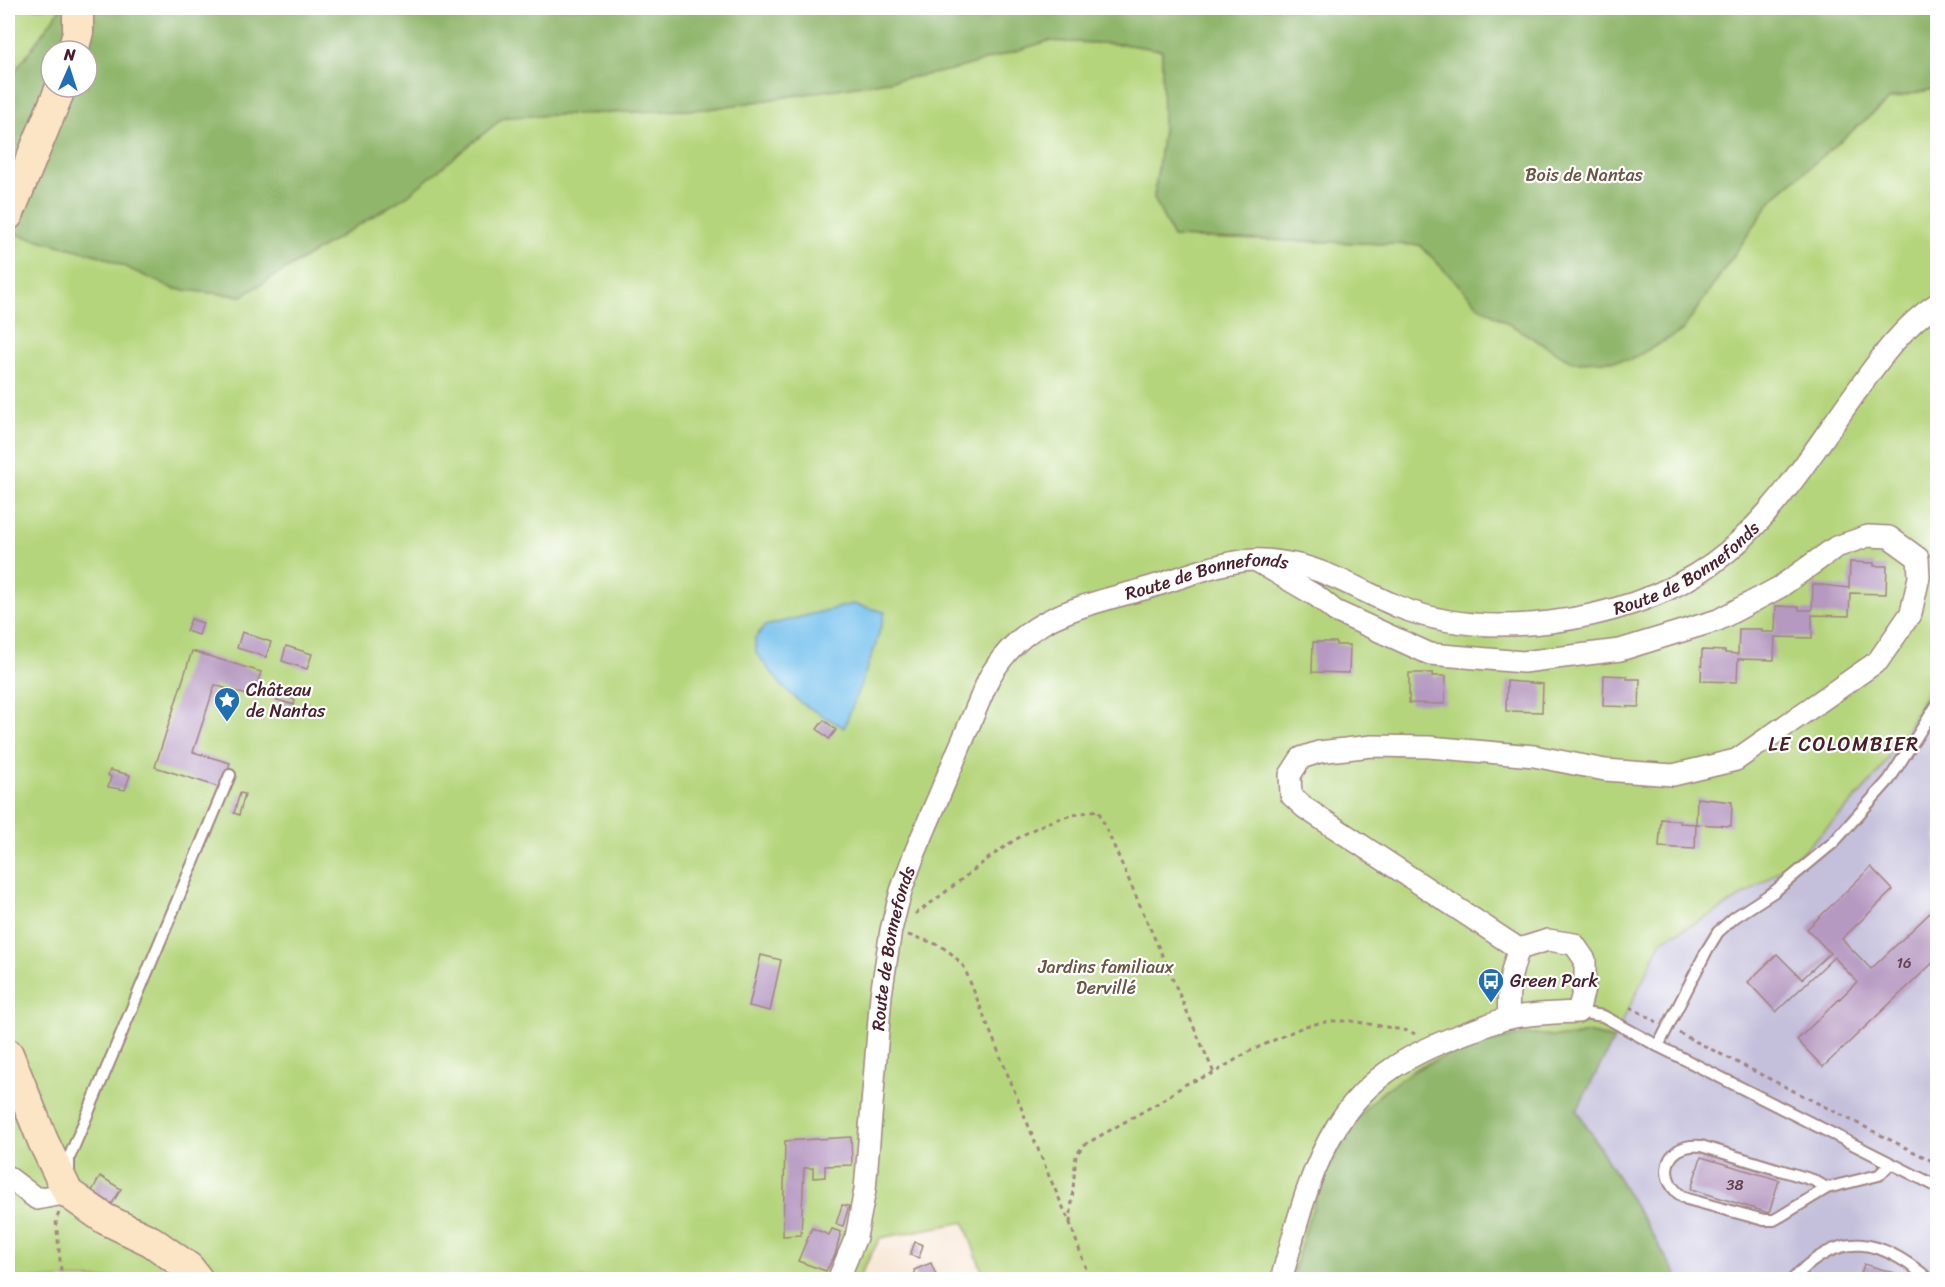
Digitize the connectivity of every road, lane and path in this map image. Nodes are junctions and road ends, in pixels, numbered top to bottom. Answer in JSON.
{"nodes":[{"id":1,"x":78,"y":8,"type":"edge"},
{"id":2,"x":76,"y":39,"type":"edge"},
{"id":3,"x":56,"y":99,"type":"edge"},
{"id":4,"x":8,"y":215,"type":"edge"},
{"id":5,"x":1938,"y":303,"type":"edge"},
{"id":6,"x":1255,"y":560,"type":"junction"},
{"id":7,"x":1938,"y":703,"type":"edge"},
{"id":8,"x":230,"y":775,"type":"dead end"},
{"id":9,"x":891,"y":930,"type":"junction"},
{"id":10,"x":1519,"y":949,"type":"junction"},
{"id":11,"x":1629,"y":1007,"type":"dead end"},
{"id":12,"x":1578,"y":1012,"type":"junction"},
{"id":13,"x":1509,"y":1018,"type":"junction"},
{"id":14,"x":1668,"y":1027,"type":"junction"},
{"id":15,"x":1434,"y":1044,"type":"junction"},
{"id":16,"x":1658,"y":1046,"type":"junction"},
{"id":17,"x":8,"y":1054,"type":"edge"},
{"id":18,"x":1214,"y":1073,"type":"junction"},
{"id":19,"x":1890,"y":1164,"type":"junction"},
{"id":20,"x":1938,"y":1164,"type":"edge"},
{"id":21,"x":8,"y":1177,"type":"edge"},
{"id":22,"x":1938,"y":1187,"type":"edge"},
{"id":23,"x":1827,"y":1188,"type":"junction"},
{"id":24,"x":62,"y":1206,"type":"junction"},
{"id":25,"x":1070,"y":1223,"type":"junction"},
{"id":26,"x":62,"y":1280,"type":"edge"},
{"id":27,"x":198,"y":1280,"type":"edge"},
{"id":28,"x":838,"y":1280,"type":"edge"},
{"id":29,"x":1090,"y":1280,"type":"edge"},
{"id":30,"x":1281,"y":1280,"type":"edge"},
{"id":31,"x":1792,"y":1280,"type":"edge"},
{"id":32,"x":1930,"y":1280,"type":"edge"}],
"edges":[{"from":1,"to":2,"type":"street"},
{"from":3,"to":4,"type":"street"},
{"from":5,"to":6,"type":"street","name":"Route de Bonnefonds"},
{"from":6,"to":9,"type":"street","name":"Route de Bonnefonds"},
{"from":6,"to":10,"type":"street"},
{"from":7,"to":14,"type":"lane"},
{"from":8,"to":24,"type":"lane"},
{"from":9,"to":18,"type":"path"},
{"from":9,"to":25,"type":"path"},
{"from":9,"to":28,"type":"street","name":"Route de Bonnefonds"},
{"from":10,"to":12,"type":"street"},
{"from":10,"to":13,"type":"street"},
{"from":11,"to":14,"type":"path"},
{"from":12,"to":13,"type":"street"},
{"from":12,"to":16,"type":"lane"},
{"from":13,"to":15,"type":"street"},
{"from":14,"to":16,"type":"lane"},
{"from":14,"to":20,"type":"path"},
{"from":15,"to":18,"type":"path"},
{"from":15,"to":30,"type":"street"},
{"from":16,"to":19,"type":"lane"},
{"from":17,"to":24,"type":"street"},
{"from":18,"to":25,"type":"path"},
{"from":19,"to":22,"type":"lane"},
{"from":19,"to":23,"type":"lane"},
{"from":21,"to":24,"type":"street"},
{"from":23,"to":23,"type":"lane"},
{"from":24,"to":26,"type":"path"},
{"from":24,"to":27,"type":"street"},
{"from":25,"to":29,"type":"path"},
{"from":31,"to":32,"type":"lane"}]}
